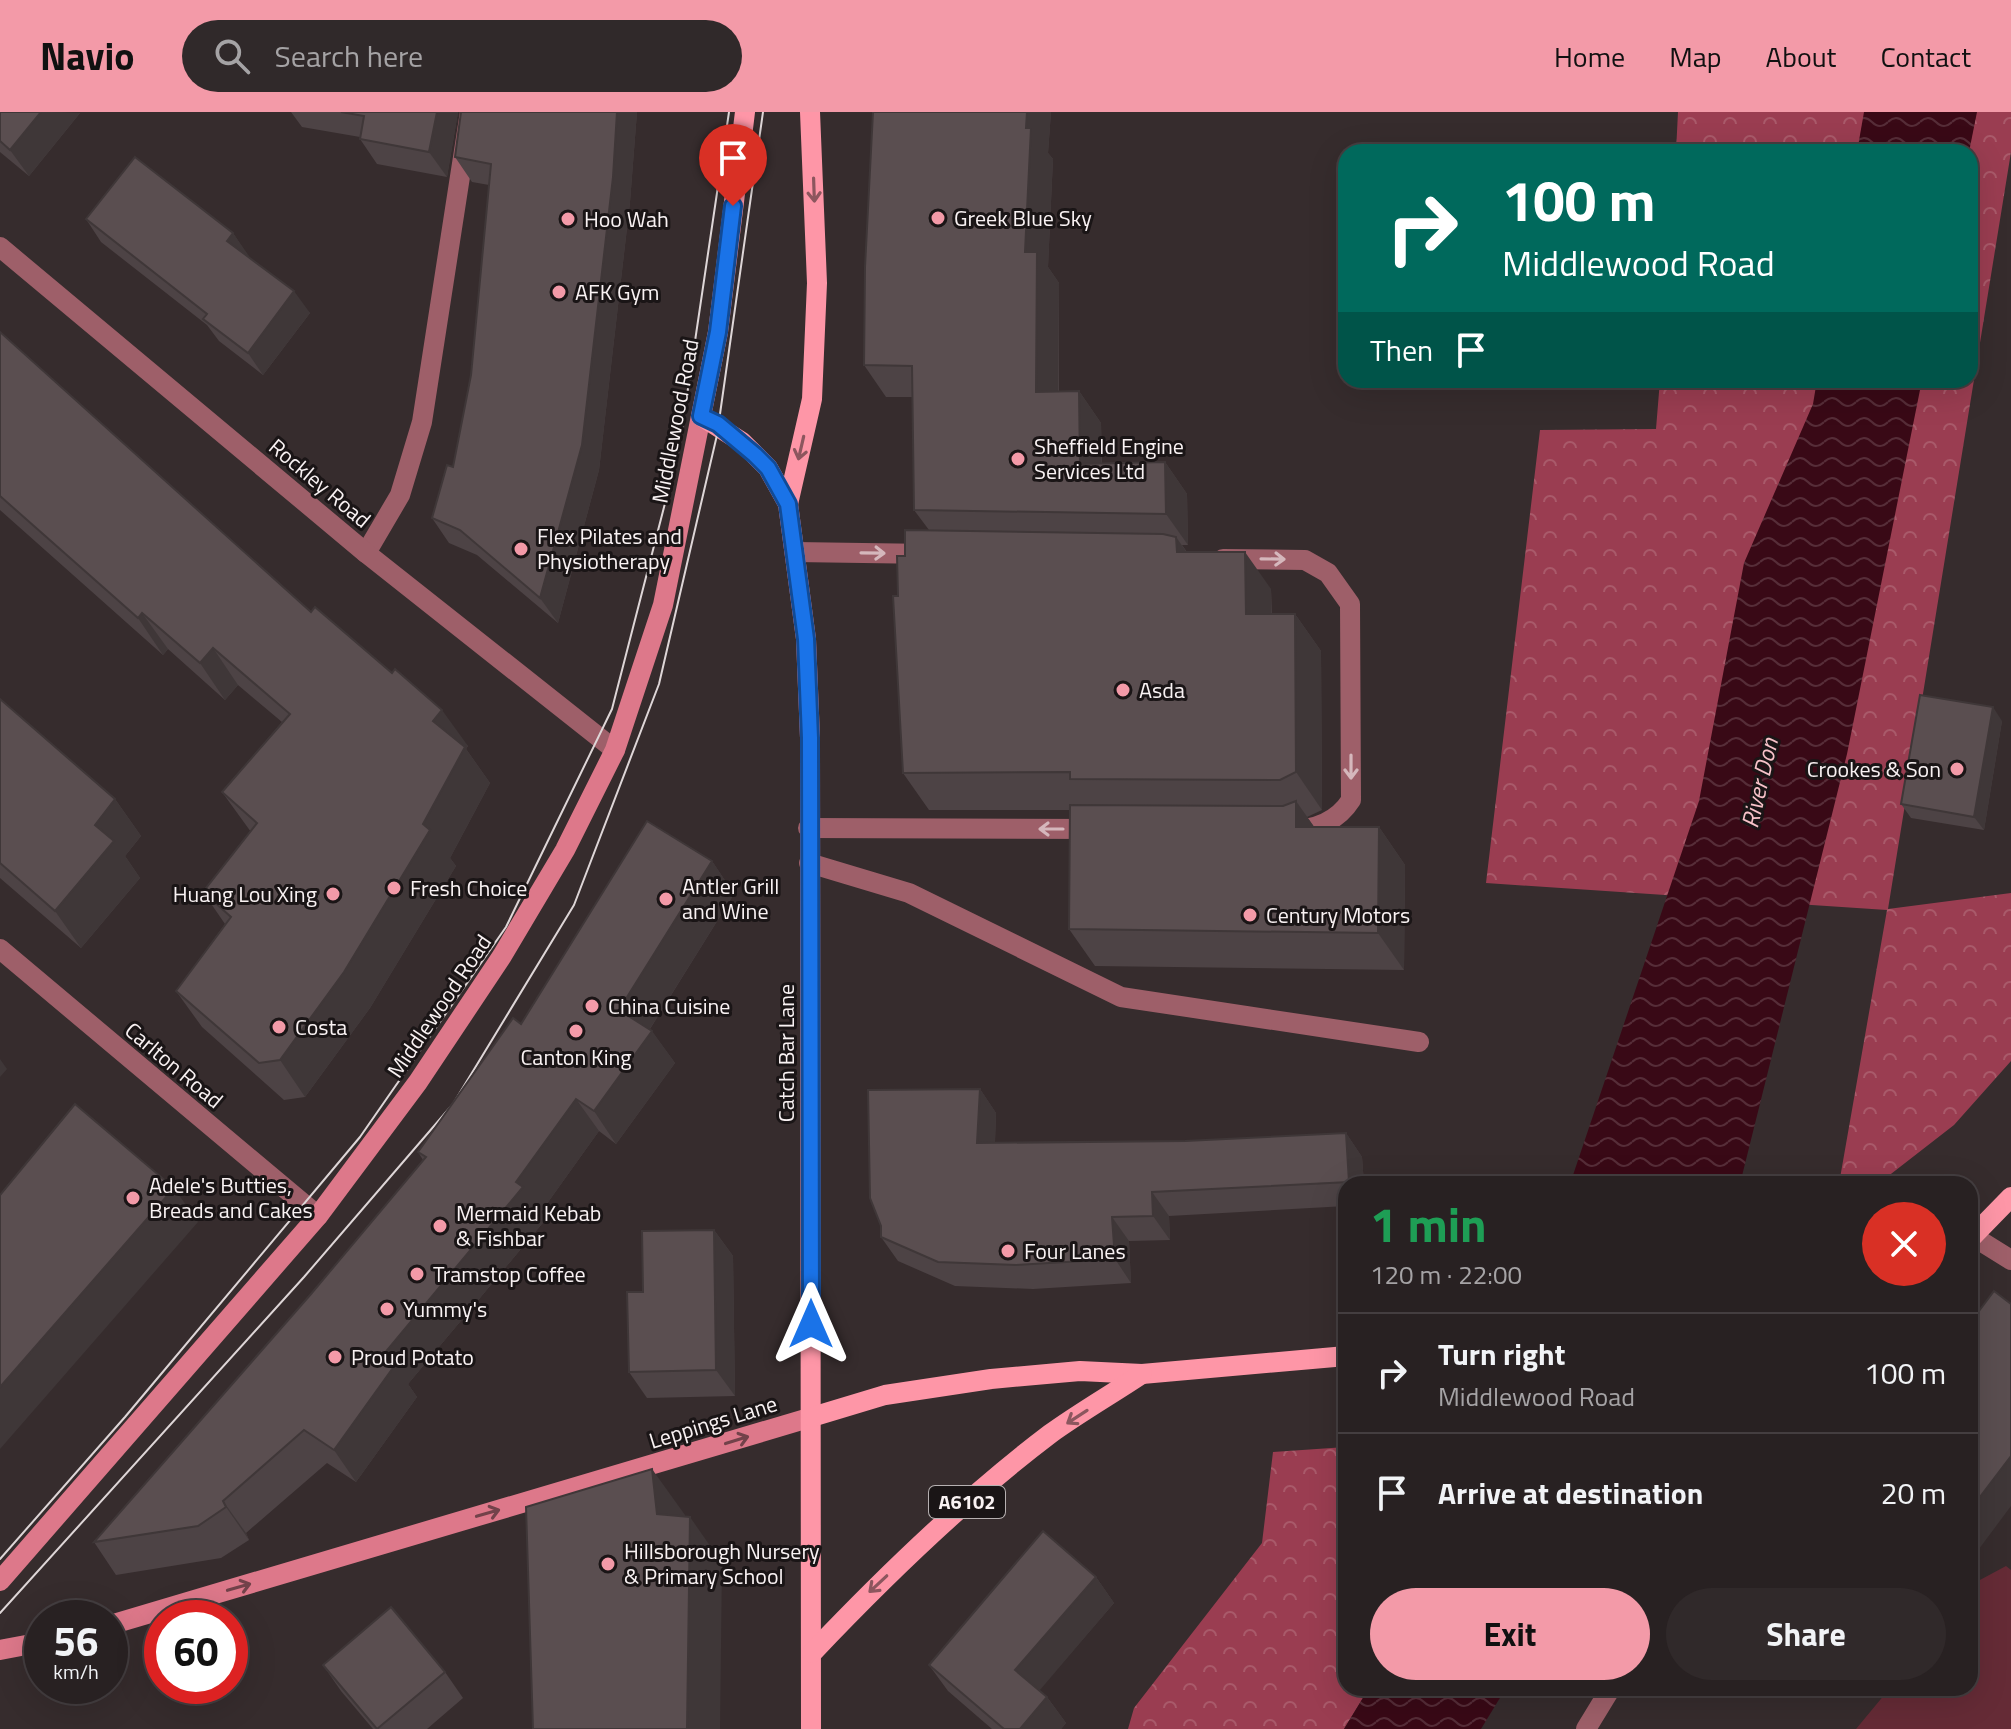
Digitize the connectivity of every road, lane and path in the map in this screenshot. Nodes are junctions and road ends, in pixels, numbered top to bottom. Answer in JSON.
{"nodes":[{"id":1,"x":470,"y":112,"type":"edge"},
{"id":2,"x":745,"y":112,"type":"edge"},
{"id":3,"x":810,"y":112,"type":"edge"},
{"id":4,"x":0,"y":247,"type":"edge"},
{"id":5,"x":701,"y":416,"type":"junction"},
{"id":6,"x":788,"y":504,"type":"junction"},
{"id":7,"x":795,"y":552,"type":"junction"},
{"id":8,"x":366,"y":553,"type":"junction"},
{"id":9,"x":954,"y":555,"type":"edge"},
{"id":10,"x":1209,"y":558,"type":"edge"},
{"id":11,"x":615,"y":750,"type":"junction"},
{"id":12,"x":808,"y":828,"type":"junction"},
{"id":13,"x":1121,"y":829,"type":"edge"},
{"id":14,"x":1262,"y":830,"type":"edge"},
{"id":15,"x":809,"y":863,"type":"junction"},
{"id":16,"x":0,"y":949,"type":"edge"},
{"id":17,"x":1419,"y":1042,"type":"dead end"},
{"id":18,"x":2011,"y":1197,"type":"edge"},
{"id":19,"x":318,"y":1216,"type":"junction"},
{"id":20,"x":1978,"y":1232,"type":"edge"},
{"id":21,"x":1978,"y":1241,"type":"edge"},
{"id":22,"x":2011,"y":1260,"type":"edge"},
{"id":23,"x":1338,"y":1357,"type":"edge"},
{"id":24,"x":1142,"y":1374,"type":"junction"},
{"id":25,"x":812,"y":1417,"type":"junction"},
{"id":26,"x":0,"y":1581,"type":"edge"},
{"id":27,"x":128,"y":1620,"type":"edge"},
{"id":28,"x":24,"y":1645,"type":"edge"},
{"id":29,"x":0,"y":1650,"type":"edge"},
{"id":30,"x":812,"y":1653,"type":"junction"},
{"id":31,"x":1606,"y":1696,"type":"edge"},
{"id":32,"x":811,"y":1729,"type":"edge"},
{"id":33,"x":1586,"y":1729,"type":"edge"}],
"edges":[{"from":1,"to":8,"type":"street"},
{"from":2,"to":5,"type":"main road","name":"Middlewood Road"},
{"from":3,"to":6,"type":"main road","one_way":true},
{"from":4,"to":8,"type":"street","name":"Rockley Road"},
{"from":5,"to":6,"type":"main road","name":"Catch Bar Lane"},
{"from":5,"to":11,"type":"street","name":"Middlewood Road"},
{"from":6,"to":7,"type":"main road","name":"Catch Bar Lane"},
{"from":7,"to":9,"type":"street","one_way":true},
{"from":7,"to":12,"type":"main road","name":"Catch Bar Lane"},
{"from":8,"to":11,"type":"street","name":"Rockley Road"},
{"from":10,"to":14,"type":"street","one_way":true},
{"from":11,"to":19,"type":"street","name":"Middlewood Road"},
{"from":13,"to":12,"type":"street","one_way":true},
{"from":12,"to":15,"type":"main road","name":"Catch Bar Lane"},
{"from":15,"to":17,"type":"street"},
{"from":15,"to":25,"type":"main road","name":"Catch Bar Lane"},
{"from":16,"to":19,"type":"street","name":"Carlton Road"},
{"from":18,"to":20,"type":"main road"},
{"from":19,"to":26,"type":"street","name":"Middlewood Road"},
{"from":21,"to":22,"type":"street"},
{"from":23,"to":24,"type":"main road","name":"Leppings Lane","number":"A6102"},
{"from":24,"to":25,"type":"main road","name":"Leppings Lane","number":"A6102"},
{"from":24,"to":30,"type":"main road","number":"A6102","one_way":true},
{"from":27,"to":25,"type":"street","name":"Leppings Lane","one_way":true},
{"from":25,"to":30,"type":"main road","name":"Catch Bar Lane"},
{"from":28,"to":29,"type":"street"},
{"from":30,"to":32,"type":"main road","name":"Catch Bar Lane"},
{"from":31,"to":33,"type":"street"}]}
